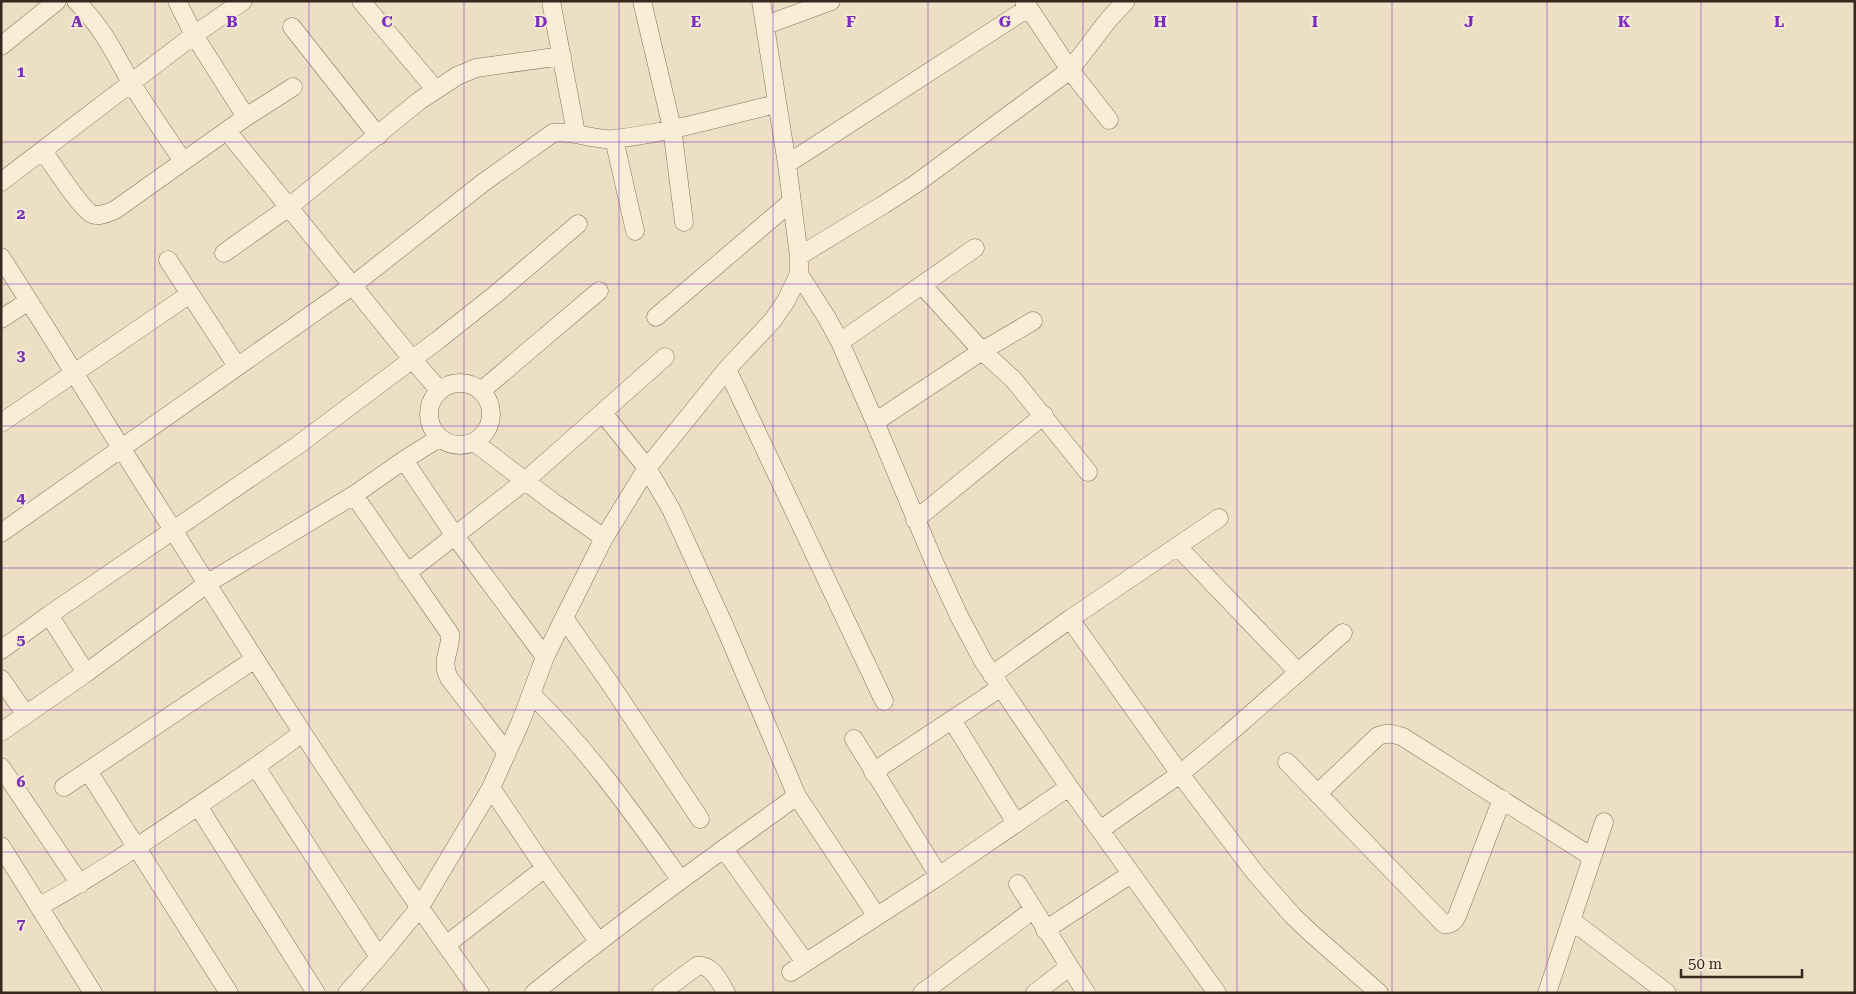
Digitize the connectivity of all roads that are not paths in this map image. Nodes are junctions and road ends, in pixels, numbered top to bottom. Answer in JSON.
{"nodes":[{"id":1,"x":57,"y":1,"type":"edge"},
{"id":2,"x":76,"y":1,"type":"edge"},
{"id":3,"x":177,"y":1,"type":"edge"},
{"id":4,"x":243,"y":1,"type":"edge"},
{"id":5,"x":361,"y":1,"type":"edge"},
{"id":6,"x":551,"y":1,"type":"edge"},
{"id":7,"x":642,"y":1,"type":"edge"},
{"id":8,"x":761,"y":1,"type":"edge"},
{"id":9,"x":831,"y":1,"type":"edge"},
{"id":10,"x":1126,"y":1,"type":"edge"},
{"id":11,"x":1026,"y":5,"type":"edge"},
{"id":12,"x":766,"y":26,"type":"junction"},
{"id":13,"x":292,"y":28,"type":"dead end"},
{"id":14,"x":194,"y":35,"type":"junction"},
{"id":15,"x":1,"y":46,"type":"edge"},
{"id":16,"x":562,"y":56,"type":"junction"},
{"id":17,"x":1070,"y":70,"type":"junction"},
{"id":18,"x":132,"y":83,"type":"junction"},
{"id":19,"x":293,"y":87,"type":"dead end"},
{"id":20,"x":435,"y":89,"type":"junction"},
{"id":21,"x":777,"y":104,"type":"junction"},
{"id":22,"x":246,"y":117,"type":"junction"},
{"id":23,"x":1109,"y":120,"type":"dead end"},
{"id":24,"x":672,"y":128,"type":"junction"},
{"id":25,"x":227,"y":131,"type":"junction"},
{"id":26,"x":576,"y":133,"type":"junction"},
{"id":27,"x":378,"y":136,"type":"junction"},
{"id":28,"x":614,"y":139,"type":"junction"},
{"id":29,"x":43,"y":151,"type":"junction"},
{"id":30,"x":183,"y":161,"type":"junction"},
{"id":31,"x":787,"y":164,"type":"junction"},
{"id":32,"x":1,"y":182,"type":"edge"},
{"id":33,"x":791,"y":202,"type":"junction"},
{"id":34,"x":289,"y":207,"type":"junction"},
{"id":35,"x":684,"y":222,"type":"dead end"},
{"id":36,"x":578,"y":224,"type":"dead end"},
{"id":37,"x":635,"y":231,"type":"dead end"},
{"id":38,"x":975,"y":248,"type":"dead end"},
{"id":39,"x":224,"y":253,"type":"dead end"},
{"id":40,"x":799,"y":256,"type":"junction"},
{"id":41,"x":1,"y":257,"type":"edge"},
{"id":42,"x":168,"y":260,"type":"dead end"},
{"id":43,"x":799,"y":274,"type":"junction"},
{"id":44,"x":352,"y":286,"type":"junction"},
{"id":45,"x":923,"y":286,"type":"junction"},
{"id":46,"x":599,"y":291,"type":"dead end"},
{"id":47,"x":190,"y":294,"type":"junction"},
{"id":48,"x":29,"y":300,"type":"junction"},
{"id":49,"x":656,"y":317,"type":"dead end"},
{"id":50,"x":1,"y":318,"type":"edge"},
{"id":51,"x":1032,"y":321,"type":"dead end"},
{"id":52,"x":840,"y":342,"type":"junction"},
{"id":53,"x":982,"y":351,"type":"junction"},
{"id":54,"x":665,"y":357,"type":"dead end"},
{"id":55,"x":412,"y":359,"type":"junction"},
{"id":56,"x":237,"y":366,"type":"junction"},
{"id":57,"x":727,"y":369,"type":"junction"},
{"id":58,"x":74,"y":373,"type":"junction"},
{"id":59,"x":440,"y":391,"type":"junction"},
{"id":60,"x":481,"y":391,"type":"junction"},
{"id":61,"x":603,"y":413,"type":"junction"},
{"id":62,"x":1044,"y":416,"type":"junction"},
{"id":63,"x":875,"y":422,"type":"junction"},
{"id":64,"x":1,"y":423,"type":"edge"},
{"id":65,"x":439,"y":438,"type":"junction"},
{"id":66,"x":474,"y":442,"type":"junction"},
{"id":67,"x":121,"y":448,"type":"junction"},
{"id":68,"x":404,"y":460,"type":"junction"},
{"id":69,"x":646,"y":468,"type":"junction"},
{"id":70,"x":1088,"y":472,"type":"dead end"},
{"id":71,"x":525,"y":482,"type":"junction"},
{"id":72,"x":354,"y":495,"type":"junction"},
{"id":73,"x":1219,"y":518,"type":"dead end"},
{"id":74,"x":915,"y":520,"type":"junction"},
{"id":75,"x":173,"y":530,"type":"junction"},
{"id":76,"x":1,"y":533,"type":"edge"},
{"id":77,"x":455,"y":536,"type":"junction"},
{"id":78,"x":604,"y":538,"type":"junction"},
{"id":79,"x":1178,"y":547,"type":"junction"},
{"id":80,"x":407,"y":573,"type":"junction"},
{"id":81,"x":208,"y":583,"type":"junction"},
{"id":82,"x":49,"y":615,"type":"junction"},
{"id":83,"x":564,"y":618,"type":"junction"},
{"id":84,"x":1070,"y":619,"type":"junction"},
{"id":85,"x":1343,"y":633,"type":"dead end"},
{"id":86,"x":1,"y":650,"type":"edge"},
{"id":87,"x":545,"y":657,"type":"junction"},
{"id":88,"x":255,"y":659,"type":"junction"},
{"id":89,"x":1298,"y":672,"type":"junction"},
{"id":90,"x":86,"y":673,"type":"junction"},
{"id":91,"x":1,"y":679,"type":"edge"},
{"id":92,"x":996,"y":681,"type":"junction"},
{"id":93,"x":530,"y":694,"type":"junction"},
{"id":94,"x":884,"y":701,"type":"dead end"},
{"id":95,"x":26,"y":715,"type":"junction"},
{"id":96,"x":952,"y":720,"type":"junction"},
{"id":97,"x":1,"y":732,"type":"edge"},
{"id":98,"x":302,"y":733,"type":"junction"},
{"id":99,"x":854,"y":739,"type":"dead end"},
{"id":100,"x":507,"y":753,"type":"junction"},
{"id":101,"x":1287,"y":762,"type":"dead end"},
{"id":102,"x":1,"y":767,"type":"edge"},
{"id":103,"x":256,"y":768,"type":"junction"},
{"id":104,"x":88,"y":771,"type":"junction"},
{"id":105,"x":873,"y":772,"type":"junction"},
{"id":106,"x":1180,"y":774,"type":"junction"},
{"id":107,"x":64,"y":787,"type":"dead end"},
{"id":108,"x":1069,"y":787,"type":"junction"},
{"id":109,"x":491,"y":788,"type":"junction"},
{"id":110,"x":1318,"y":793,"type":"junction"},
{"id":111,"x":797,"y":796,"type":"junction"},
{"id":112,"x":1502,"y":799,"type":"junction"},
{"id":113,"x":198,"y":806,"type":"junction"},
{"id":114,"x":700,"y":819,"type":"dead end"},
{"id":115,"x":1604,"y":822,"type":"dead end"},
{"id":116,"x":1016,"y":823,"type":"junction"},
{"id":117,"x":1100,"y":830,"type":"junction"},
{"id":118,"x":1,"y":846,"type":"edge"},
{"id":119,"x":138,"y":848,"type":"junction"},
{"id":120,"x":724,"y":849,"type":"junction"},
{"id":121,"x":1592,"y":857,"type":"junction"},
{"id":122,"x":545,"y":868,"type":"junction"},
{"id":123,"x":1131,"y":874,"type":"junction"},
{"id":124,"x":939,"y":876,"type":"junction"},
{"id":125,"x":680,"y":879,"type":"junction"},
{"id":126,"x":80,"y":884,"type":"junction"},
{"id":127,"x":1018,"y":884,"type":"dead end"},
{"id":128,"x":40,"y":906,"type":"junction"},
{"id":129,"x":420,"y":907,"type":"junction"},
{"id":130,"x":1033,"y":910,"type":"junction"},
{"id":131,"x":876,"y":915,"type":"junction"},
{"id":132,"x":1571,"y":920,"type":"junction"},
{"id":133,"x":1045,"y":930,"type":"junction"},
{"id":134,"x":598,"y":941,"type":"junction"},
{"id":135,"x":446,"y":945,"type":"junction"},
{"id":136,"x":379,"y":957,"type":"junction"},
{"id":137,"x":1069,"y":967,"type":"junction"},
{"id":138,"x":473,"y":991,"type":"edge"},
{"id":139,"x":93,"y":993,"type":"edge"},
{"id":140,"x":229,"y":993,"type":"edge"},
{"id":141,"x":316,"y":993,"type":"edge"},
{"id":142,"x":347,"y":993,"type":"edge"},
{"id":143,"x":534,"y":993,"type":"edge"},
{"id":144,"x":662,"y":993,"type":"edge"},
{"id":145,"x":726,"y":993,"type":"edge"},
{"id":146,"x":922,"y":993,"type":"edge"},
{"id":147,"x":1035,"y":993,"type":"edge"},
{"id":148,"x":1086,"y":993,"type":"edge"},
{"id":149,"x":1217,"y":993,"type":"edge"},
{"id":150,"x":1379,"y":993,"type":"edge"},
{"id":151,"x":1547,"y":993,"type":"edge"},
{"id":152,"x":1667,"y":993,"type":"edge"}],
"edges":[{"from":1,"to":15,"type":"street"},
{"from":2,"to":18,"type":"street"},
{"from":3,"to":14,"type":"street"},
{"from":4,"to":14,"type":"street"},
{"from":5,"to":20,"type":"street"},
{"from":6,"to":16,"type":"street"},
{"from":7,"to":24,"type":"street"},
{"from":8,"to":12,"type":"street"},
{"from":9,"to":12,"type":"street"},
{"from":10,"to":17,"type":"street"},
{"from":11,"to":17,"type":"street"},
{"from":11,"to":31,"type":"street"},
{"from":12,"to":21,"type":"street"},
{"from":13,"to":27,"type":"street"},
{"from":14,"to":18,"type":"street"},
{"from":14,"to":22,"type":"street"},
{"from":16,"to":20,"type":"street"},
{"from":16,"to":26,"type":"street"},
{"from":17,"to":23,"type":"street"},
{"from":17,"to":40,"type":"street"},
{"from":18,"to":29,"type":"street"},
{"from":18,"to":30,"type":"street"},
{"from":19,"to":22,"type":"street"},
{"from":20,"to":27,"type":"street"},
{"from":21,"to":24,"type":"street"},
{"from":21,"to":31,"type":"street"},
{"from":22,"to":25,"type":"street"},
{"from":24,"to":28,"type":"street"},
{"from":24,"to":35,"type":"street"},
{"from":25,"to":30,"type":"street"},
{"from":25,"to":34,"type":"street"},
{"from":26,"to":28,"type":"street"},
{"from":26,"to":44,"type":"street"},
{"from":27,"to":34,"type":"street"},
{"from":28,"to":37,"type":"street"},
{"from":29,"to":30,"type":"street"},
{"from":29,"to":32,"type":"street"},
{"from":31,"to":33,"type":"street"},
{"from":33,"to":40,"type":"street"},
{"from":33,"to":49,"type":"street"},
{"from":34,"to":39,"type":"street"},
{"from":34,"to":44,"type":"street"},
{"from":36,"to":55,"type":"street"},
{"from":38,"to":45,"type":"street"},
{"from":40,"to":43,"type":"street"},
{"from":41,"to":48,"type":"street"},
{"from":42,"to":47,"type":"street"},
{"from":43,"to":52,"type":"street"},
{"from":43,"to":57,"type":"street"},
{"from":44,"to":55,"type":"street"},
{"from":44,"to":56,"type":"street"},
{"from":45,"to":52,"type":"street"},
{"from":45,"to":53,"type":"street"},
{"from":46,"to":60,"type":"street"},
{"from":47,"to":56,"type":"street"},
{"from":47,"to":58,"type":"street"},
{"from":48,"to":50,"type":"street"},
{"from":48,"to":58,"type":"street"},
{"from":51,"to":53,"type":"street"},
{"from":52,"to":63,"type":"street"},
{"from":53,"to":62,"type":"street"},
{"from":53,"to":63,"type":"street"},
{"from":54,"to":61,"type":"street"},
{"from":55,"to":59,"type":"street"},
{"from":55,"to":75,"type":"street"},
{"from":56,"to":67,"type":"street"},
{"from":57,"to":69,"type":"street"},
{"from":57,"to":94,"type":"street"},
{"from":58,"to":64,"type":"street"},
{"from":58,"to":67,"type":"street"},
{"from":59,"to":60,"type":"street"},
{"from":59,"to":65,"type":"street"},
{"from":60,"to":66,"type":"street"},
{"from":61,"to":69,"type":"street"},
{"from":61,"to":71,"type":"street"},
{"from":62,"to":70,"type":"street"},
{"from":62,"to":74,"type":"street"},
{"from":63,"to":74,"type":"street"},
{"from":65,"to":66,"type":"street"},
{"from":65,"to":68,"type":"street"},
{"from":66,"to":71,"type":"street"},
{"from":67,"to":75,"type":"street"},
{"from":67,"to":76,"type":"street"},
{"from":68,"to":72,"type":"street"},
{"from":68,"to":77,"type":"street"},
{"from":69,"to":78,"type":"street"},
{"from":69,"to":111,"type":"street"},
{"from":71,"to":77,"type":"street"},
{"from":71,"to":78,"type":"street"},
{"from":72,"to":80,"type":"street"},
{"from":72,"to":81,"type":"street"},
{"from":73,"to":79,"type":"street"},
{"from":74,"to":92,"type":"street"},
{"from":75,"to":81,"type":"street"},
{"from":75,"to":82,"type":"street"},
{"from":77,"to":80,"type":"street"},
{"from":77,"to":87,"type":"street"},
{"from":78,"to":83,"type":"street"},
{"from":79,"to":84,"type":"street"},
{"from":79,"to":89,"type":"street"},
{"from":80,"to":100,"type":"street"},
{"from":81,"to":88,"type":"street"},
{"from":81,"to":90,"type":"street"},
{"from":82,"to":86,"type":"street"},
{"from":82,"to":90,"type":"street"},
{"from":83,"to":87,"type":"street"},
{"from":83,"to":114,"type":"street"},
{"from":84,"to":92,"type":"street"},
{"from":84,"to":106,"type":"street"},
{"from":85,"to":89,"type":"street"},
{"from":87,"to":93,"type":"street"},
{"from":88,"to":98,"type":"street"},
{"from":88,"to":104,"type":"street"},
{"from":89,"to":106,"type":"street"},
{"from":90,"to":95,"type":"street"},
{"from":91,"to":95,"type":"street"},
{"from":92,"to":96,"type":"street"},
{"from":92,"to":108,"type":"street"},
{"from":93,"to":100,"type":"street"},
{"from":93,"to":125,"type":"street"},
{"from":95,"to":97,"type":"street"},
{"from":96,"to":105,"type":"street"},
{"from":96,"to":116,"type":"street"},
{"from":98,"to":103,"type":"street"},
{"from":98,"to":129,"type":"street"},
{"from":99,"to":105,"type":"street"},
{"from":100,"to":109,"type":"street"},
{"from":101,"to":110,"type":"street"},
{"from":102,"to":126,"type":"street"},
{"from":103,"to":113,"type":"street"},
{"from":103,"to":136,"type":"street"},
{"from":104,"to":107,"type":"street"},
{"from":104,"to":119,"type":"street"},
{"from":105,"to":124,"type":"street"},
{"from":106,"to":117,"type":"street"},
{"from":106,"to":150,"type":"street"},
{"from":108,"to":116,"type":"street"},
{"from":108,"to":117,"type":"street"},
{"from":109,"to":122,"type":"street"},
{"from":109,"to":129,"type":"street"},
{"from":110,"to":112,"type":"street"},
{"from":110,"to":112,"type":"street"},
{"from":111,"to":120,"type":"street"},
{"from":111,"to":131,"type":"street"},
{"from":112,"to":121,"type":"street"},
{"from":113,"to":119,"type":"street"},
{"from":113,"to":141,"type":"street"},
{"from":115,"to":121,"type":"street"},
{"from":116,"to":124,"type":"street"},
{"from":117,"to":123,"type":"street"},
{"from":118,"to":128,"type":"street"},
{"from":119,"to":126,"type":"street"},
{"from":119,"to":140,"type":"street"},
{"from":120,"to":125,"type":"street"},
{"from":120,"to":131,"type":"street"},
{"from":121,"to":132,"type":"street"},
{"from":122,"to":134,"type":"street"},
{"from":122,"to":135,"type":"street"},
{"from":123,"to":133,"type":"street"},
{"from":123,"to":149,"type":"street"},
{"from":124,"to":131,"type":"street"},
{"from":125,"to":134,"type":"street"},
{"from":126,"to":128,"type":"street"},
{"from":127,"to":130,"type":"street"},
{"from":128,"to":139,"type":"street"},
{"from":129,"to":135,"type":"street"},
{"from":129,"to":136,"type":"street"},
{"from":130,"to":133,"type":"street"},
{"from":130,"to":146,"type":"street"},
{"from":132,"to":151,"type":"street"},
{"from":132,"to":152,"type":"street"},
{"from":133,"to":137,"type":"street"},
{"from":134,"to":143,"type":"street"},
{"from":135,"to":138,"type":"street"},
{"from":136,"to":142,"type":"street"},
{"from":137,"to":147,"type":"street"},
{"from":137,"to":148,"type":"street"},
{"from":144,"to":145,"type":"street"}]}
